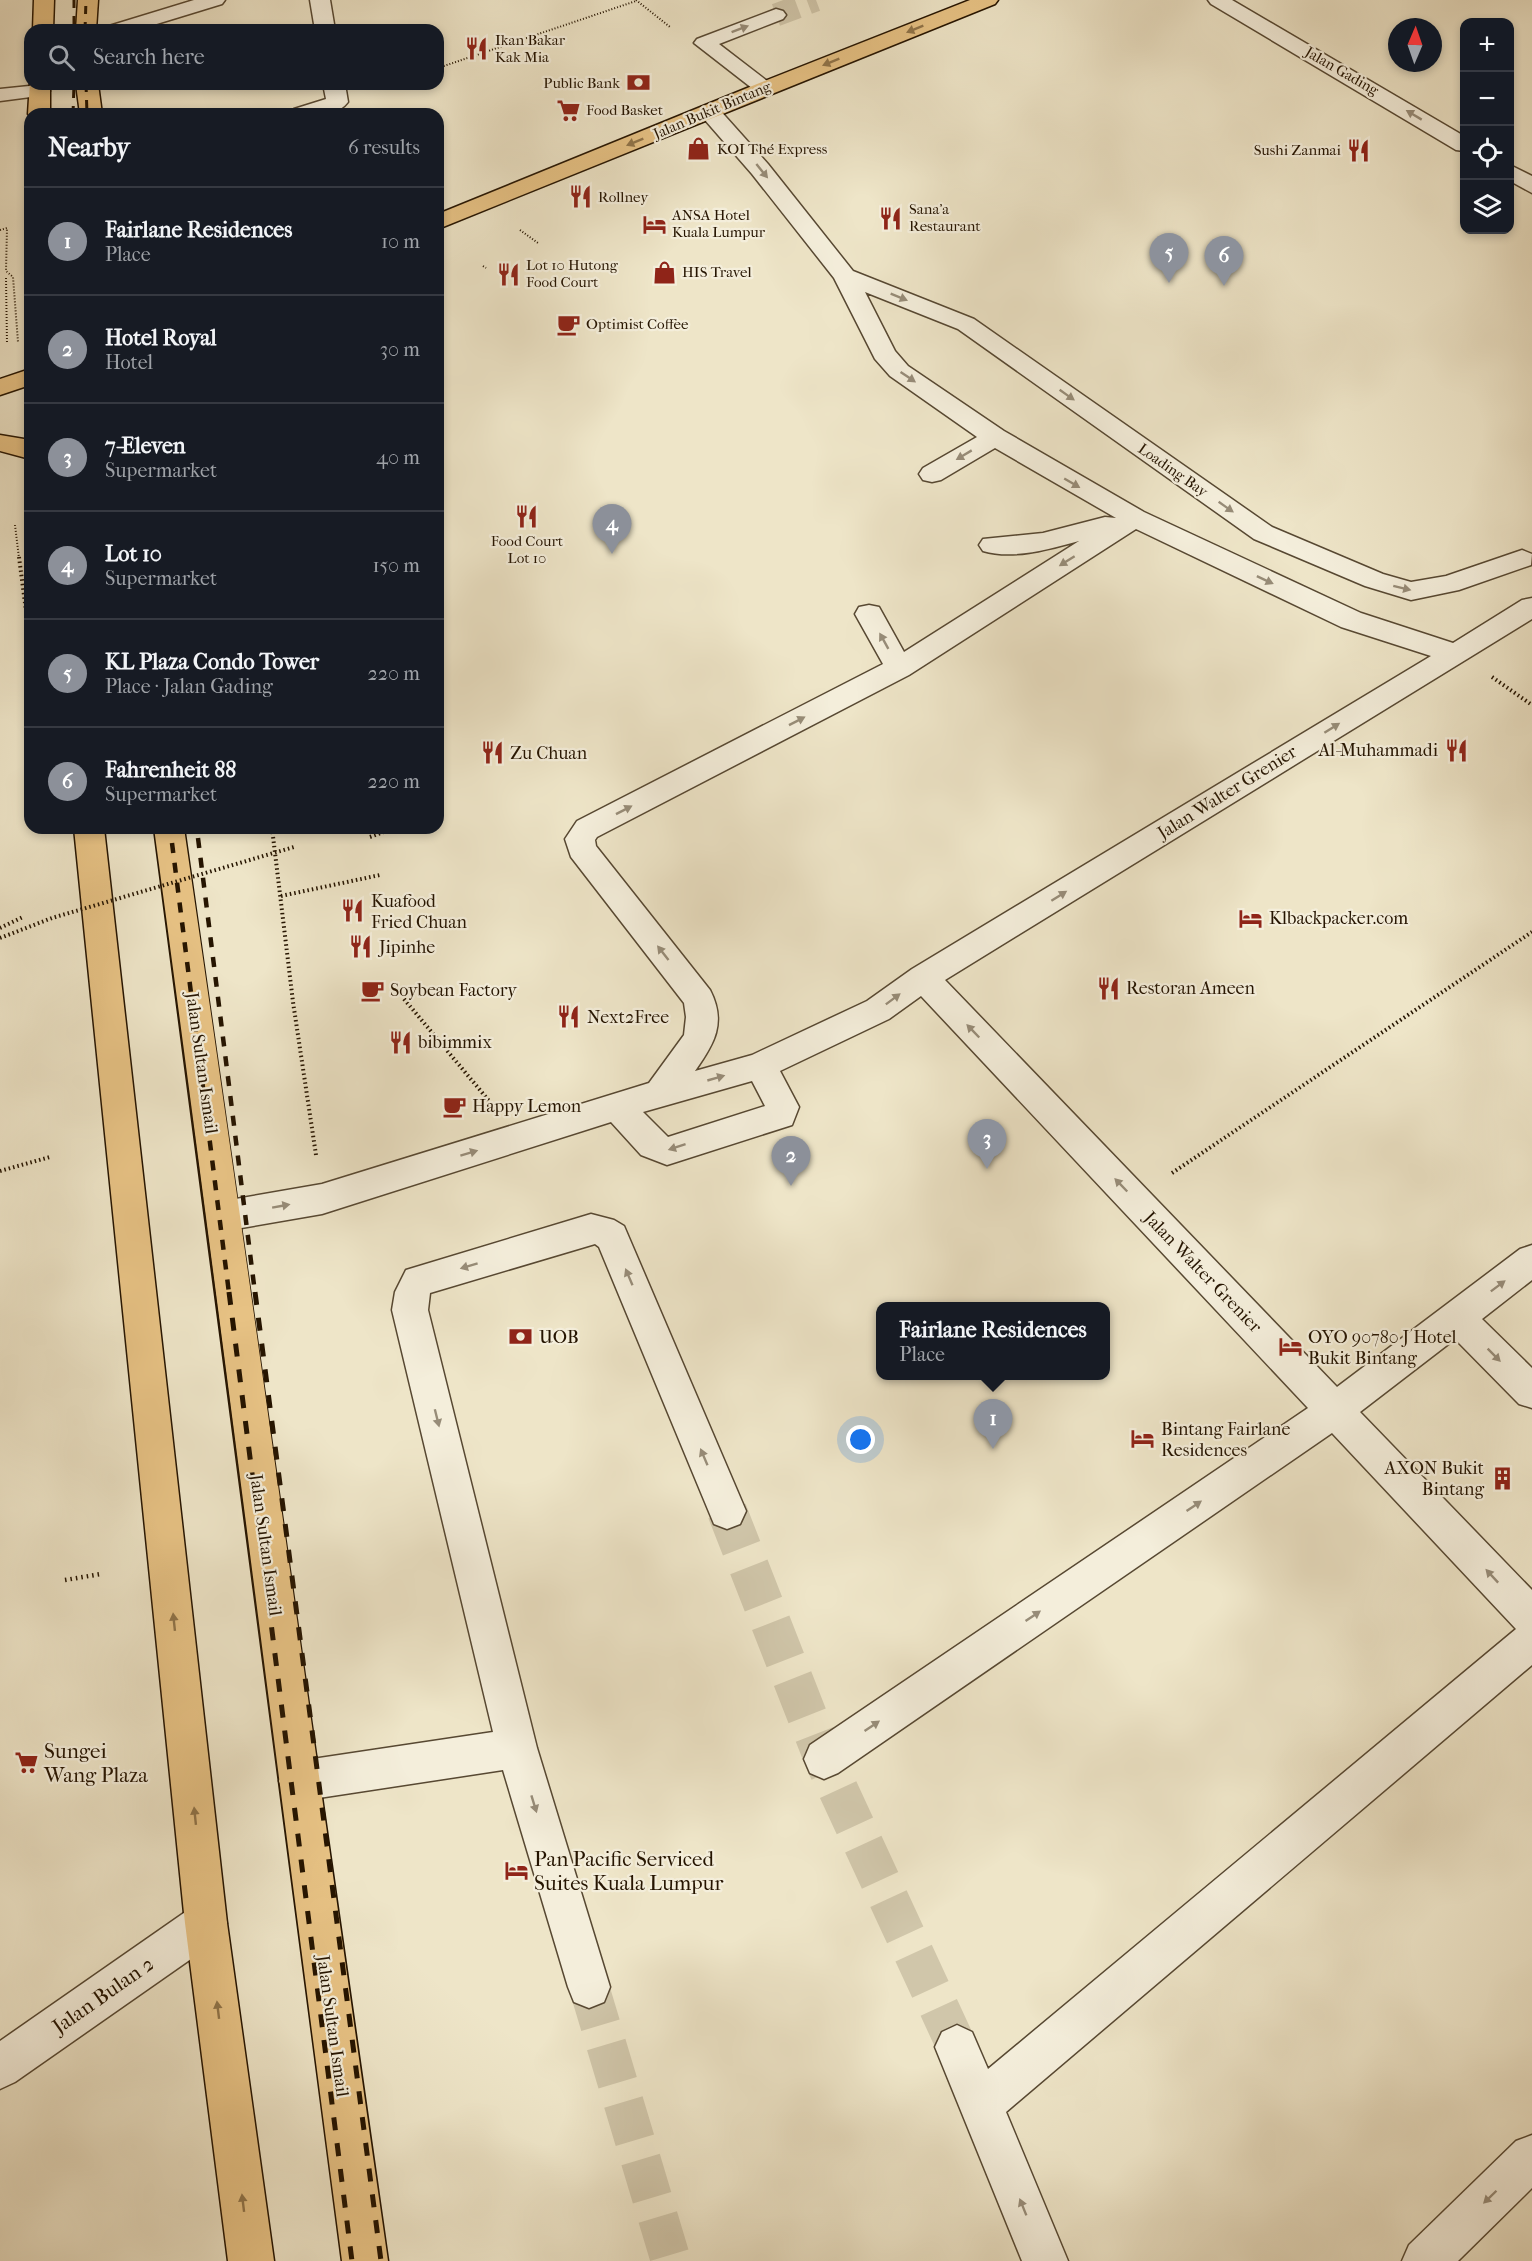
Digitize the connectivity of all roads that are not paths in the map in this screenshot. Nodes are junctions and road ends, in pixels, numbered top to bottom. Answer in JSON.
{"nodes":[{"id":1,"x":44,"y":0,"type":"edge"},
{"id":2,"x":88,"y":0,"type":"edge"},
{"id":3,"x":215,"y":0,"type":"edge"},
{"id":4,"x":320,"y":0,"type":"edge"},
{"id":5,"x":988,"y":0,"type":"edge"},
{"id":6,"x":1218,"y":0,"type":"edge"},
{"id":7,"x":776,"y":15,"type":"tunnel mouth"},
{"id":8,"x":43,"y":24,"type":"edge"},
{"id":9,"x":86,"y":24,"type":"edge"},
{"id":10,"x":136,"y":24,"type":"edge"},
{"id":11,"x":324,"y":24,"type":"edge"},
{"id":12,"x":764,"y":88,"type":"junction"},
{"id":13,"x":24,"y":90,"type":"edge"},
{"id":14,"x":39,"y":90,"type":"edge"},
{"id":15,"x":88,"y":90,"type":"edge"},
{"id":16,"x":335,"y":90,"type":"edge"},
{"id":17,"x":0,"y":95,"type":"edge"},
{"id":18,"x":39,"y":108,"type":"edge"},
{"id":19,"x":90,"y":108,"type":"edge"},
{"id":20,"x":320,"y":108,"type":"edge"},
{"id":21,"x":709,"y":112,"type":"junction"},
{"id":22,"x":1460,"y":143,"type":"edge"},
{"id":23,"x":1514,"y":175,"type":"edge"},
{"id":24,"x":1532,"y":186,"type":"edge"},
{"id":25,"x":444,"y":220,"type":"edge"},
{"id":26,"x":845,"y":276,"type":"junction"},
{"id":27,"x":24,"y":379,"type":"edge"},
{"id":28,"x":0,"y":387,"type":"edge"},
{"id":29,"x":995,"y":437,"type":"junction"},
{"id":30,"x":0,"y":443,"type":"edge"},
{"id":31,"x":24,"y":448,"type":"edge"},
{"id":32,"x":932,"y":474,"type":"dead end"},
{"id":33,"x":1135,"y":518,"type":"junction"},
{"id":34,"x":992,"y":544,"type":"dead end"},
{"id":35,"x":1527,"y":554,"type":"edge"},
{"id":36,"x":1532,"y":607,"type":"edge"},
{"id":37,"x":870,"y":614,"type":"dead end"},
{"id":38,"x":1502,"y":624,"type":"junction"},
{"id":39,"x":1454,"y":653,"type":"junction"},
{"id":40,"x":899,"y":668,"type":"junction"},
{"id":41,"x":90,"y":834,"type":"edge"},
{"id":42,"x":171,"y":834,"type":"edge"},
{"id":43,"x":923,"y":978,"type":"junction"},
{"id":44,"x":760,"y":1066,"type":"junction"},
{"id":45,"x":660,"y":1094,"type":"junction"},
{"id":46,"x":617,"y":1106,"type":"junction"},
{"id":47,"x":224,"y":1216,"type":"junction"},
{"id":48,"x":1532,"y":1260,"type":"edge"},
{"id":49,"x":1456,"y":1318,"type":"junction"},
{"id":50,"x":1532,"y":1392,"type":"edge"},
{"id":51,"x":1335,"y":1410,"type":"junction"},
{"id":52,"x":727,"y":1511,"type":"tunnel mouth"},
{"id":53,"x":1532,"y":1618,"type":"edge"},
{"id":54,"x":1532,"y":1640,"type":"edge"},
{"id":55,"x":517,"y":1748,"type":"junction"},
{"id":56,"x":824,"y":1759,"type":"dead end"},
{"id":57,"x":299,"y":1781,"type":"junction"},
{"id":58,"x":206,"y":1923,"type":"junction"},
{"id":59,"x":589,"y":1987,"type":"tunnel mouth"},
{"id":60,"x":957,"y":2047,"type":"tunnel mouth"},
{"id":61,"x":0,"y":2067,"type":"edge"},
{"id":62,"x":981,"y":2104,"type":"junction"},
{"id":63,"x":1532,"y":2157,"type":"edge"},
{"id":64,"x":251,"y":2261,"type":"edge"},
{"id":65,"x":365,"y":2261,"type":"edge"},
{"id":66,"x":1046,"y":2261,"type":"edge"},
{"id":67,"x":1425,"y":2261,"type":"edge"}],
"edges":[{"from":1,"to":8,"type":"main road"},
{"from":2,"to":9,"type":"main road"},
{"from":3,"to":10,"type":"street"},
{"from":4,"to":11,"type":"street"},
{"from":5,"to":12,"type":"main road","name":"Jalan Bukit Bintang","one_way":true},
{"from":22,"to":6,"type":"street","name":"Jalan Gading","one_way":true},
{"from":12,"to":7,"type":"street","one_way":true},
{"from":12,"to":21,"type":"main road","name":"Jalan Bukit Bintang"},
{"from":13,"to":17,"type":"street"},
{"from":14,"to":18,"type":"main road"},
{"from":15,"to":19,"type":"main road"},
{"from":16,"to":20,"type":"street"},
{"from":21,"to":25,"type":"main road","name":"Jalan Bukit Bintang","one_way":true},
{"from":21,"to":26,"type":"street","one_way":true},
{"from":23,"to":24,"type":"street"},
{"from":26,"to":29,"type":"street","one_way":true},
{"from":26,"to":35,"type":"street","name":"Loading Bay","one_way":true},
{"from":27,"to":28,"type":"main road"},
{"from":29,"to":32,"type":"street","one_way":true},
{"from":29,"to":33,"type":"street","one_way":true},
{"from":30,"to":31,"type":"main road"},
{"from":33,"to":34,"type":"street"},
{"from":33,"to":39,"type":"street","one_way":true},
{"from":33,"to":40,"type":"street","one_way":true},
{"from":35,"to":38,"type":"street"},
{"from":36,"to":38,"type":"street","name":"Jalan Walter Grenier"},
{"from":40,"to":37,"type":"street","one_way":true},
{"from":38,"to":39,"type":"street","name":"Jalan Walter Grenier"},
{"from":43,"to":39,"type":"street","name":"Jalan Walter Grenier","one_way":true},
{"from":45,"to":40,"type":"street","one_way":true},
{"from":58,"to":41,"type":"main road","one_way":true},
{"from":42,"to":47,"type":"main road","name":"Jalan Sultan Ismail"},
{"from":44,"to":43,"type":"street","name":"Jalan Walter Grenier","one_way":true},
{"from":51,"to":43,"type":"street","name":"Jalan Walter Grenier","one_way":true},
{"from":45,"to":44,"type":"street","name":"Jalan Walter Grenier","one_way":true},
{"from":44,"to":46,"type":"street","one_way":true},
{"from":45,"to":46,"type":"street","name":"Jalan Walter Grenier"},
{"from":47,"to":46,"type":"street","name":"Jalan Walter Grenier","one_way":true},
{"from":47,"to":57,"type":"main road","name":"Jalan Sultan Ismail"},
{"from":49,"to":48,"type":"street","one_way":true},
{"from":49,"to":50,"type":"street","one_way":true},
{"from":49,"to":51,"type":"street"},
{"from":53,"to":51,"type":"street","name":"Jalan Walter Grenier","one_way":true},
{"from":56,"to":51,"type":"street","one_way":true},
{"from":52,"to":55,"type":"street","one_way":true},
{"from":54,"to":62,"type":"street"},
{"from":55,"to":57,"type":"street"},
{"from":55,"to":59,"type":"street","one_way":true},
{"from":57,"to":65,"type":"main road","name":"Jalan Sultan Ismail"},
{"from":58,"to":61,"type":"street","name":"Jalan Bulan 2"},
{"from":64,"to":58,"type":"main road","one_way":true},
{"from":60,"to":62,"type":"street"},
{"from":66,"to":62,"type":"street","one_way":true},
{"from":63,"to":67,"type":"street","one_way":true}]}
